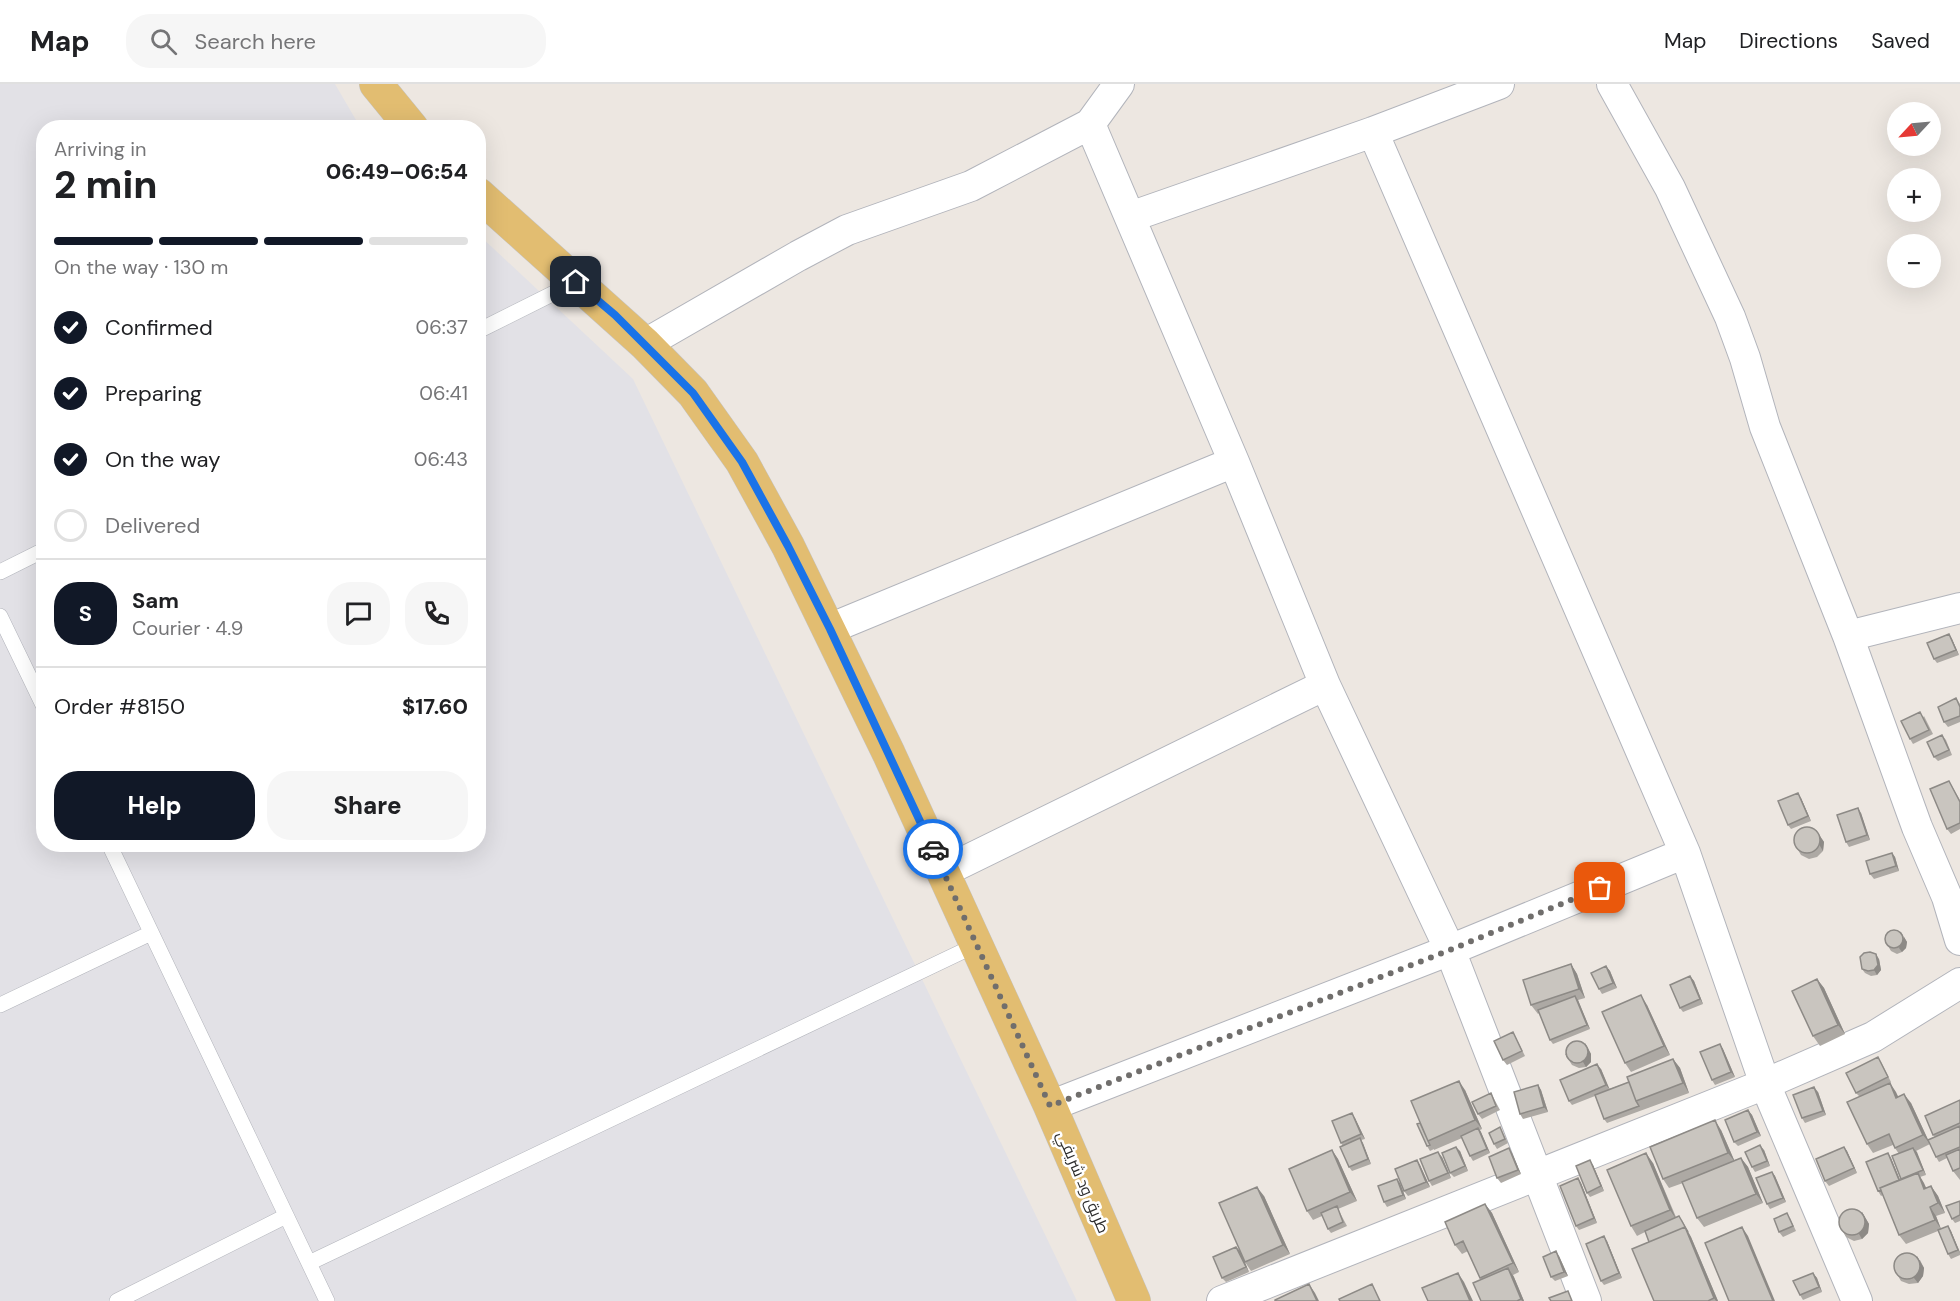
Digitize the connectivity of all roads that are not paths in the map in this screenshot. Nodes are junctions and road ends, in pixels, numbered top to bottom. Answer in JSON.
{"nodes":[{"id":1,"x":376,"y":84,"type":"edge"},
{"id":2,"x":1119,"y":84,"type":"edge"},
{"id":3,"x":1499,"y":84,"type":"edge"},
{"id":4,"x":1612,"y":84,"type":"edge"},
{"id":5,"x":405,"y":120,"type":"edge"},
{"id":6,"x":1090,"y":124,"type":"junction"},
{"id":7,"x":1373,"y":132,"type":"junction"},
{"id":8,"x":486,"y":201,"type":"edge"},
{"id":9,"x":1130,"y":217,"type":"junction"},
{"id":10,"x":576,"y":282,"type":"junction"},
{"id":11,"x":486,"y":327,"type":"edge"},
{"id":12,"x":645,"y":344,"type":"junction"},
{"id":13,"x":1234,"y":462,"type":"junction"},
{"id":14,"x":36,"y":554,"type":"edge"},
{"id":15,"x":0,"y":572,"type":"edge"},
{"id":16,"x":1960,"y":608,"type":"edge"},
{"id":17,"x":0,"y":616,"type":"edge"},
{"id":18,"x":830,"y":629,"type":"junction"},
{"id":19,"x":1848,"y":636,"type":"junction"},
{"id":20,"x":1325,"y":685,"type":"junction"},
{"id":21,"x":36,"y":690,"type":"edge"},
{"id":22,"x":113,"y":852,"type":"edge"},
{"id":23,"x":1685,"y":853,"type":"junction"},
{"id":24,"x":943,"y":872,"type":"junction"},
{"id":25,"x":1954,"y":894,"type":"edge"},
{"id":26,"x":151,"y":933,"type":"junction"},
{"id":27,"x":1960,"y":940,"type":"edge"},
{"id":28,"x":976,"y":945,"type":"junction"},
{"id":29,"x":1450,"y":950,"type":"junction"},
{"id":30,"x":1960,"y":983,"type":"edge"},
{"id":31,"x":0,"y":1005,"type":"edge"},
{"id":32,"x":1765,"y":1084,"type":"junction"},
{"id":33,"x":1050,"y":1106,"type":"junction"},
{"id":34,"x":1537,"y":1175,"type":"junction"},
{"id":35,"x":286,"y":1216,"type":"junction"},
{"id":36,"x":309,"y":1263,"type":"junction"},
{"id":37,"x":117,"y":1301,"type":"edge"},
{"id":38,"x":327,"y":1301,"type":"edge"},
{"id":39,"x":1134,"y":1301,"type":"edge"},
{"id":40,"x":1222,"y":1301,"type":"edge"},
{"id":41,"x":1586,"y":1301,"type":"edge"},
{"id":42,"x":1857,"y":1301,"type":"edge"}],
"edges":[{"from":1,"to":5,"type":"main road"},
{"from":2,"to":6,"type":"street"},
{"from":3,"to":7,"type":"street"},
{"from":4,"to":19,"type":"street"},
{"from":6,"to":9,"type":"street"},
{"from":6,"to":12,"type":"street"},
{"from":7,"to":9,"type":"street"},
{"from":7,"to":23,"type":"street"},
{"from":8,"to":10,"type":"main road","name":"طريق ود شريفي"},
{"from":9,"to":13,"type":"street"},
{"from":10,"to":11,"type":"lane"},
{"from":10,"to":12,"type":"main road","name":"طريق ود شريفي"},
{"from":12,"to":18,"type":"main road","name":"طريق ود شريفي"},
{"from":13,"to":18,"type":"street"},
{"from":13,"to":20,"type":"street"},
{"from":14,"to":15,"type":"lane"},
{"from":16,"to":19,"type":"street"},
{"from":17,"to":21,"type":"lane"},
{"from":18,"to":24,"type":"main road","name":"طريق ود شريفي"},
{"from":19,"to":25,"type":"street"},
{"from":20,"to":24,"type":"street"},
{"from":20,"to":29,"type":"street"},
{"from":22,"to":26,"type":"lane"},
{"from":23,"to":29,"type":"street"},
{"from":23,"to":32,"type":"street"},
{"from":24,"to":28,"type":"main road","name":"طريق ود شريفي"},
{"from":25,"to":27,"type":"street"},
{"from":26,"to":31,"type":"lane"},
{"from":26,"to":35,"type":"lane"},
{"from":28,"to":33,"type":"main road","name":"طريق ود شريفي"},
{"from":28,"to":36,"type":"lane"},
{"from":29,"to":33,"type":"street"},
{"from":29,"to":34,"type":"street"},
{"from":30,"to":32,"type":"street"},
{"from":32,"to":34,"type":"street"},
{"from":32,"to":42,"type":"street"},
{"from":33,"to":39,"type":"main road","name":"طريق ود شريفي"},
{"from":34,"to":40,"type":"street"},
{"from":34,"to":41,"type":"street"},
{"from":35,"to":36,"type":"lane"},
{"from":35,"to":37,"type":"lane"},
{"from":36,"to":38,"type":"lane"}]}
